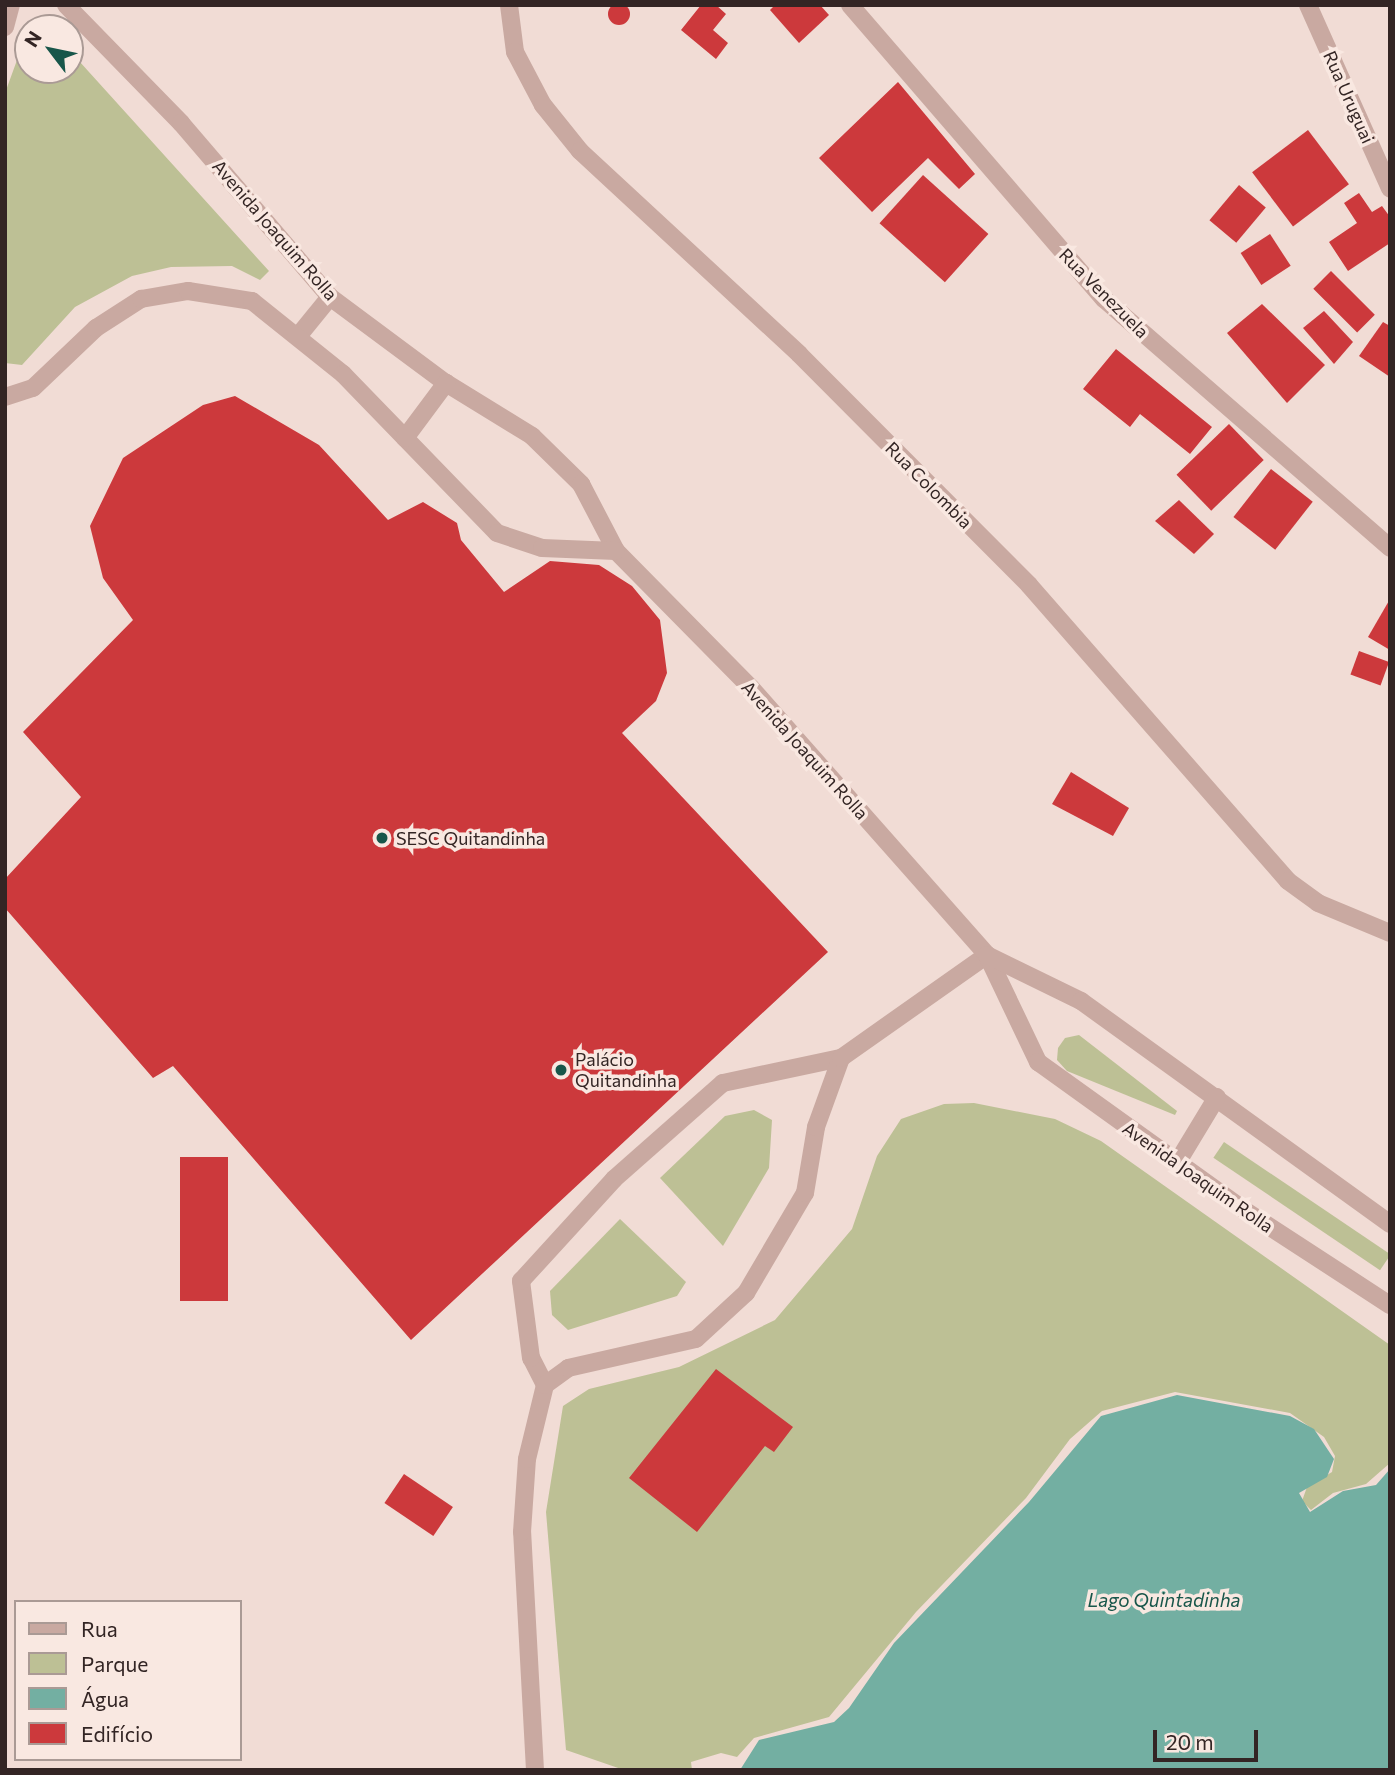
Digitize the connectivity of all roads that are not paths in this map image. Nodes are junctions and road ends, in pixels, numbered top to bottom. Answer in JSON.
{"nodes":[{"id":1,"x":11,"y":5,"type":"edge"},
{"id":2,"x":66,"y":5,"type":"edge"},
{"id":3,"x":509,"y":5,"type":"edge"},
{"id":4,"x":850,"y":5,"type":"edge"},
{"id":5,"x":1308,"y":5,"type":"edge"},
{"id":6,"x":5,"y":27,"type":"edge"},
{"id":7,"x":1390,"y":188,"type":"edge"},
{"id":8,"x":330,"y":297,"type":"junction"},
{"id":9,"x":299,"y":335,"type":"junction"},
{"id":10,"x":446,"y":383,"type":"junction"},
{"id":11,"x":5,"y":397,"type":"edge"},
{"id":12,"x":405,"y":438,"type":"junction"},
{"id":13,"x":1390,"y":548,"type":"edge"},
{"id":14,"x":616,"y":551,"type":"junction"},
{"id":15,"x":1390,"y":933,"type":"edge"},
{"id":16,"x":987,"y":955,"type":"junction"},
{"id":17,"x":841,"y":1058,"type":"junction"},
{"id":18,"x":1217,"y":1097,"type":"junction"},
{"id":19,"x":1177,"y":1163,"type":"junction"},
{"id":20,"x":1390,"y":1224,"type":"edge"},
{"id":21,"x":1390,"y":1305,"type":"edge"},
{"id":22,"x":545,"y":1385,"type":"junction"},
{"id":23,"x":535,"y":1770,"type":"edge"}],
"edges":[{"from":1,"to":6,"type":"street"},
{"from":2,"to":8,"type":"street","name":"Avenida Joaquim Rolla"},
{"from":3,"to":15,"type":"street","name":"Rua Colombia"},
{"from":4,"to":13,"type":"street","name":"Rua Venezuela"},
{"from":5,"to":7,"type":"street","name":"Rua Uruguai"},
{"from":8,"to":9,"type":"street"},
{"from":8,"to":10,"type":"street","name":"Avenida Joaquim Rolla"},
{"from":9,"to":11,"type":"street"},
{"from":9,"to":12,"type":"street"},
{"from":10,"to":12,"type":"street"},
{"from":10,"to":14,"type":"street","name":"Avenida Joaquim Rolla"},
{"from":12,"to":14,"type":"street"},
{"from":14,"to":16,"type":"street","name":"Avenida Joaquim Rolla"},
{"from":16,"to":17,"type":"street"},
{"from":16,"to":18,"type":"street","name":"Avenida Joaquim Rolla"},
{"from":16,"to":19,"type":"street","name":"Avenida Joaquim Rolla"},
{"from":17,"to":22,"type":"street"},
{"from":17,"to":22,"type":"street"},
{"from":18,"to":19,"type":"street"},
{"from":18,"to":20,"type":"street","name":"Avenida Joaquim Rolla"},
{"from":19,"to":21,"type":"street","name":"Avenida Joaquim Rolla"},
{"from":22,"to":23,"type":"street"}]}
